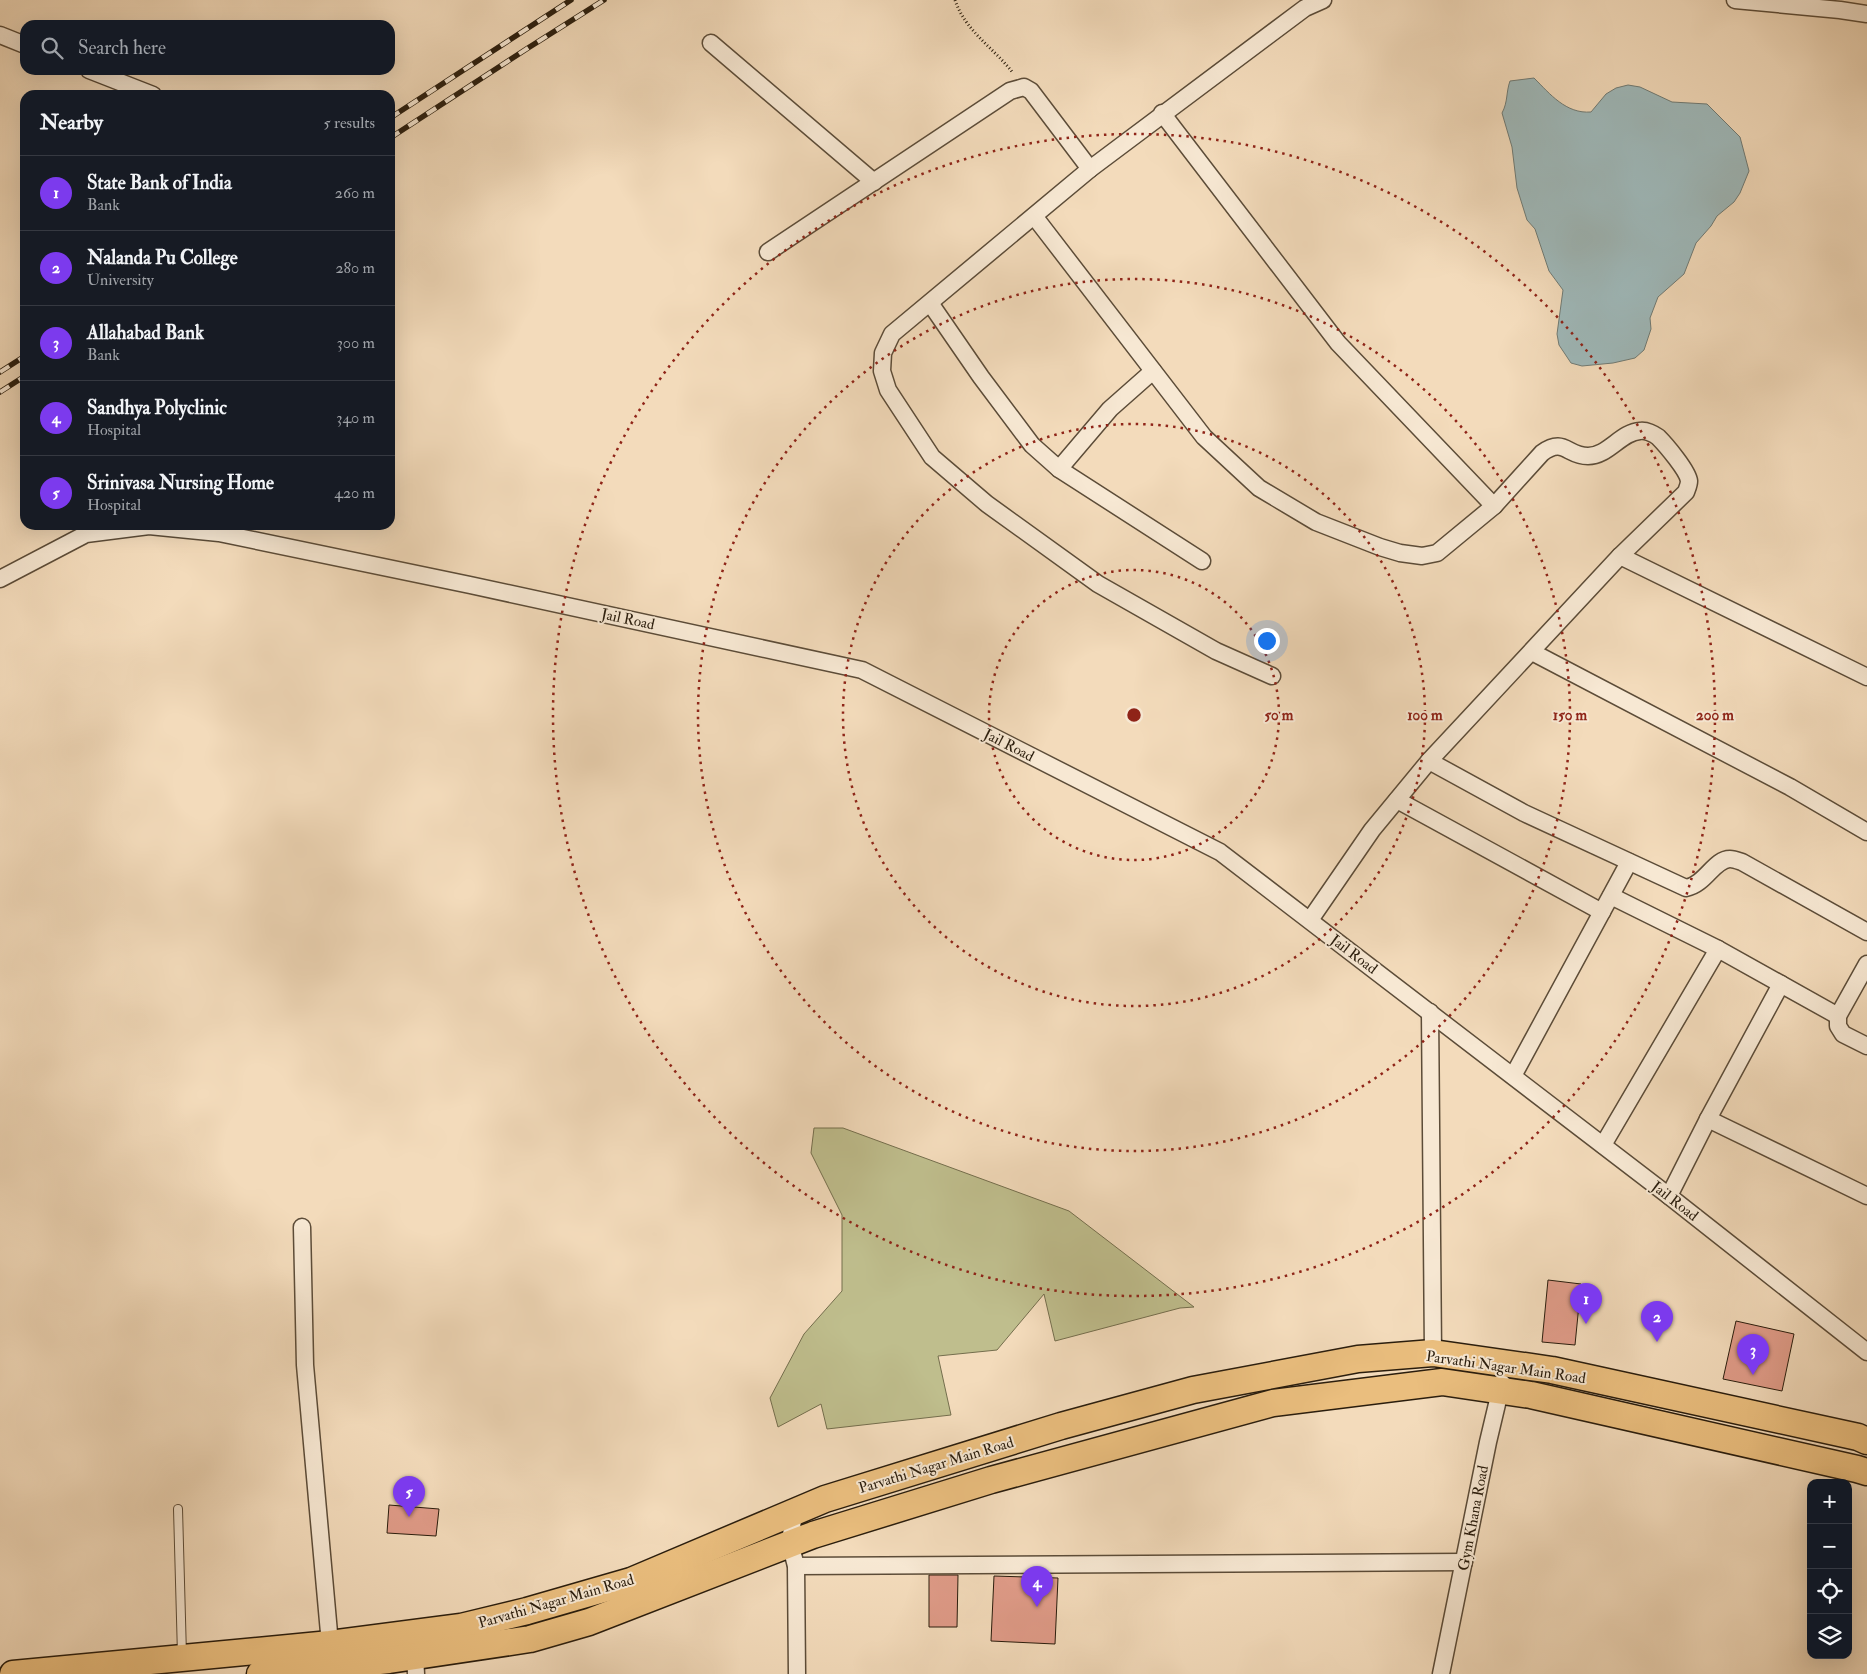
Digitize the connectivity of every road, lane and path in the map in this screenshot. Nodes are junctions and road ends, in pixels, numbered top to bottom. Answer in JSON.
{"nodes":[{"id":1,"x":955,"y":0,"type":"edge"},
{"id":2,"x":1323,"y":0,"type":"edge"},
{"id":3,"x":1735,"y":0,"type":"edge"},
{"id":4,"x":1857,"y":9,"type":"edge"},
{"id":5,"x":0,"y":36,"type":"edge"},
{"id":6,"x":20,"y":43,"type":"edge"},
{"id":7,"x":711,"y":43,"type":"dead end"},
{"id":8,"x":102,"y":75,"type":"edge"},
{"id":9,"x":1024,"y":87,"type":"junction"},
{"id":10,"x":140,"y":90,"type":"edge"},
{"id":11,"x":1162,"y":114,"type":"junction"},
{"id":12,"x":1090,"y":169,"type":"junction"},
{"id":13,"x":874,"y":182,"type":"junction"},
{"id":14,"x":1034,"y":216,"type":"junction"},
{"id":15,"x":768,"y":252,"type":"dead end"},
{"id":16,"x":930,"y":302,"type":"junction"},
{"id":17,"x":1153,"y":371,"type":"junction"},
{"id":18,"x":1059,"y":469,"type":"junction"},
{"id":19,"x":1494,"y":506,"type":"junction"},
{"id":20,"x":118,"y":530,"type":"edge"},
{"id":21,"x":189,"y":530,"type":"edge"},
{"id":22,"x":1620,"y":556,"type":"junction"},
{"id":23,"x":1202,"y":562,"type":"dead end"},
{"id":24,"x":0,"y":580,"type":"edge"},
{"id":25,"x":1532,"y":652,"type":"junction"},
{"id":26,"x":1272,"y":676,"type":"dead end"},
{"id":27,"x":1867,"y":677,"type":"edge"},
{"id":28,"x":1429,"y":761,"type":"junction"},
{"id":29,"x":1397,"y":800,"type":"junction"},
{"id":30,"x":1867,"y":832,"type":"edge"},
{"id":31,"x":1630,"y":862,"type":"junction"},
{"id":32,"x":1611,"y":896,"type":"junction"},
{"id":33,"x":1602,"y":912,"type":"junction"},
{"id":34,"x":1310,"y":920,"type":"junction"},
{"id":35,"x":1867,"y":932,"type":"edge"},
{"id":36,"x":1718,"y":949,"type":"junction"},
{"id":37,"x":1867,"y":964,"type":"edge"},
{"id":38,"x":1781,"y":984,"type":"junction"},
{"id":39,"x":1430,"y":1012,"type":"junction"},
{"id":40,"x":1838,"y":1016,"type":"junction"},
{"id":41,"x":1867,"y":1046,"type":"edge"},
{"id":42,"x":1514,"y":1076,"type":"junction"},
{"id":43,"x":1708,"y":1119,"type":"junction"},
{"id":44,"x":1603,"y":1145,"type":"junction"},
{"id":45,"x":1669,"y":1196,"type":"junction"},
{"id":46,"x":1867,"y":1196,"type":"edge"},
{"id":47,"x":302,"y":1227,"type":"dead end"},
{"id":48,"x":1867,"y":1352,"type":"edge"},
{"id":49,"x":1433,"y":1353,"type":"junction"},
{"id":50,"x":1504,"y":1363,"type":"junction"},
{"id":51,"x":1501,"y":1390,"type":"junction"},
{"id":52,"x":1867,"y":1441,"type":"edge"},
{"id":53,"x":1867,"y":1472,"type":"edge"},
{"id":54,"x":178,"y":1509,"type":"dead end"},
{"id":55,"x":794,"y":1512,"type":"junction"},
{"id":56,"x":793,"y":1555,"type":"junction"},
{"id":57,"x":1464,"y":1562,"type":"junction"},
{"id":58,"x":330,"y":1644,"type":"junction"},
{"id":59,"x":182,"y":1658,"type":"junction"},
{"id":60,"x":416,"y":1665,"type":"edge"},
{"id":61,"x":13,"y":1674,"type":"edge"},
{"id":62,"x":260,"y":1674,"type":"edge"},
{"id":63,"x":796,"y":1674,"type":"edge"},
{"id":64,"x":1441,"y":1674,"type":"edge"}],
"edges":[{"from":1,"to":9,"type":"path"},
{"from":2,"to":11,"type":"street"},
{"from":3,"to":4,"type":"street"},
{"from":5,"to":6,"type":"street"},
{"from":7,"to":13,"type":"street"},
{"from":8,"to":10,"type":"street"},
{"from":9,"to":12,"type":"street"},
{"from":9,"to":13,"type":"street"},
{"from":11,"to":12,"type":"street"},
{"from":11,"to":19,"type":"street"},
{"from":12,"to":14,"type":"street"},
{"from":13,"to":15,"type":"street"},
{"from":14,"to":16,"type":"street"},
{"from":14,"to":17,"type":"street"},
{"from":16,"to":18,"type":"street"},
{"from":16,"to":26,"type":"street"},
{"from":17,"to":18,"type":"street"},
{"from":17,"to":19,"type":"street"},
{"from":18,"to":23,"type":"street"},
{"from":19,"to":22,"type":"street"},
{"from":20,"to":24,"type":"street","name":"Jail Road"},
{"from":21,"to":34,"type":"street","name":"Jail Road"},
{"from":22,"to":25,"type":"street"},
{"from":22,"to":27,"type":"street"},
{"from":25,"to":28,"type":"street"},
{"from":25,"to":30,"type":"street"},
{"from":28,"to":29,"type":"street"},
{"from":28,"to":31,"type":"street"},
{"from":29,"to":33,"type":"street"},
{"from":29,"to":34,"type":"street"},
{"from":31,"to":32,"type":"street"},
{"from":31,"to":35,"type":"street"},
{"from":32,"to":33,"type":"street"},
{"from":32,"to":36,"type":"street"},
{"from":33,"to":42,"type":"street"},
{"from":34,"to":39,"type":"street","name":"Jail Road"},
{"from":36,"to":38,"type":"street"},
{"from":36,"to":44,"type":"street"},
{"from":37,"to":40,"type":"street"},
{"from":38,"to":40,"type":"street"},
{"from":38,"to":43,"type":"street"},
{"from":39,"to":42,"type":"street","name":"Jail Road"},
{"from":39,"to":49,"type":"street"},
{"from":40,"to":41,"type":"street"},
{"from":42,"to":44,"type":"street","name":"Jail Road"},
{"from":43,"to":45,"type":"street"},
{"from":43,"to":46,"type":"street"},
{"from":44,"to":45,"type":"street","name":"Jail Road"},
{"from":45,"to":48,"type":"street","name":"Jail Road"},
{"from":47,"to":58,"type":"street"},
{"from":49,"to":50,"type":"main road","name":"Parvathi Nagar Main Road"},
{"from":49,"to":55,"type":"main road","name":"Parvathi Nagar Main Road"},
{"from":50,"to":51,"type":"street","name":"Gym Khana Road"},
{"from":50,"to":52,"type":"main road","name":"Parvathi Nagar Main Road"},
{"from":51,"to":53,"type":"main road","name":"Parvathi Nagar Main Road"},
{"from":51,"to":56,"type":"main road","name":"Parvathi Nagar Main Road"},
{"from":51,"to":57,"type":"street","name":"Gym Khana Road"},
{"from":54,"to":59,"type":"lane"},
{"from":55,"to":56,"type":"street"},
{"from":55,"to":58,"type":"main road","name":"Parvathi Nagar Main Road"},
{"from":56,"to":57,"type":"street"},
{"from":56,"to":60,"type":"main road","name":"Parvathi Nagar Main Road"},
{"from":56,"to":63,"type":"street"},
{"from":57,"to":64,"type":"street","name":"Gym Khana Road"},
{"from":58,"to":59,"type":"main road","name":"Parvathi Nagar Main Road"},
{"from":59,"to":61,"type":"main road","name":"Parvathi Nagar Main Road"},
{"from":60,"to":62,"type":"main road","name":"Parvathi Nagar Main Road"}]}
